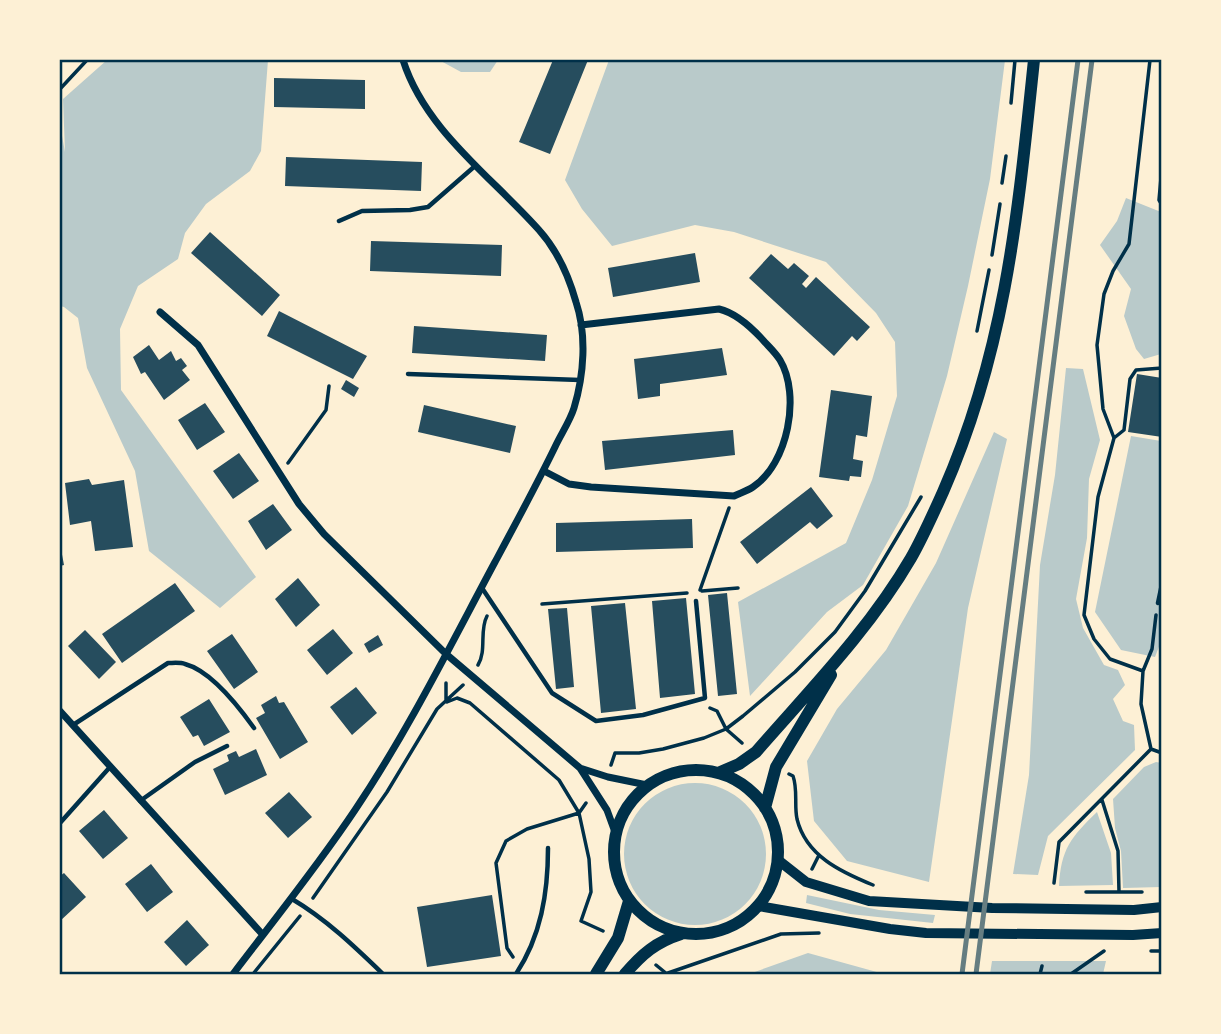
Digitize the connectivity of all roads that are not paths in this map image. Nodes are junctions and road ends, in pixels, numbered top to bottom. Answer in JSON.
{"nodes":[{"id":1,"x":402,"y":60,"type":"edge"},
{"id":2,"x":1034,"y":60,"type":"edge"},
{"id":3,"x":476,"y":165,"type":"junction"},
{"id":4,"x":339,"y":220,"type":"dead end"},
{"id":5,"x":160,"y":313,"type":"dead end"},
{"id":6,"x":581,"y":325,"type":"junction"},
{"id":7,"x":408,"y":373,"type":"dead end"},
{"id":8,"x":580,"y":380,"type":"junction"},
{"id":9,"x":544,"y":471,"type":"junction"},
{"id":10,"x":1161,"y":584,"type":"edge"},
{"id":11,"x":482,"y":587,"type":"junction"},
{"id":12,"x":696,"y":601,"type":"road end"},
{"id":13,"x":1158,"y":603,"type":"road end"},
{"id":14,"x":848,"y":648,"type":"junction"},
{"id":15,"x":446,"y":654,"type":"junction"},
{"id":16,"x":60,"y":711,"type":"edge"},
{"id":17,"x":73,"y":725,"type":"junction"},
{"id":18,"x":254,"y":728,"type":"dead end"},
{"id":19,"x":227,"y":746,"type":"dead end"},
{"id":20,"x":110,"y":767,"type":"junction"},
{"id":21,"x":580,"y":768,"type":"junction"},
{"id":22,"x":718,"y":773,"type":"junction"},
{"id":23,"x":648,"y":785,"type":"junction"},
{"id":24,"x":141,"y":801,"type":"junction"},
{"id":25,"x":765,"y":808,"type":"junction"},
{"id":26,"x":60,"y":823,"type":"edge"},
{"id":27,"x":615,"y":832,"type":"junction"},
{"id":28,"x":548,"y":848,"type":"dead end"},
{"id":29,"x":778,"y":860,"type":"junction"},
{"id":30,"x":292,"y":899,"type":"junction"},
{"id":31,"x":629,"y":901,"type":"junction"},
{"id":32,"x":758,"y":906,"type":"junction"},
{"id":33,"x":1161,"y":907,"type":"edge"},
{"id":34,"x":1161,"y":933,"type":"edge"},
{"id":35,"x":681,"y":934,"type":"junction"},
{"id":36,"x":263,"y":935,"type":"junction"},
{"id":37,"x":233,"y":975,"type":"edge"},
{"id":38,"x":383,"y":975,"type":"edge"},
{"id":39,"x":516,"y":975,"type":"edge"},
{"id":40,"x":596,"y":975,"type":"edge"},
{"id":41,"x":625,"y":975,"type":"edge"}],
"edges":[{"from":1,"to":3,"type":"street"},
{"from":2,"to":14,"type":"main road"},
{"from":3,"to":4,"type":"lane"},
{"from":3,"to":6,"type":"street"},
{"from":5,"to":15,"type":"street"},
{"from":6,"to":8,"type":"street"},
{"from":6,"to":9,"type":"street"},
{"from":7,"to":8,"type":"lane"},
{"from":8,"to":9,"type":"street"},
{"from":9,"to":11,"type":"street"},
{"from":10,"to":13,"type":"lane"},
{"from":11,"to":12,"type":"lane"},
{"from":11,"to":15,"type":"street"},
{"from":14,"to":22,"type":"main road"},
{"from":14,"to":25,"type":"main road"},
{"from":15,"to":21,"type":"street"},
{"from":15,"to":30,"type":"street"},
{"from":16,"to":17,"type":"street"},
{"from":17,"to":18,"type":"lane"},
{"from":17,"to":20,"type":"street"},
{"from":19,"to":24,"type":"lane"},
{"from":20,"to":24,"type":"street"},
{"from":20,"to":26,"type":"lane"},
{"from":21,"to":23,"type":"street"},
{"from":21,"to":27,"type":"street"},
{"from":22,"to":23,"type":"main road"},
{"from":22,"to":25,"type":"main road"},
{"from":23,"to":27,"type":"main road"},
{"from":24,"to":36,"type":"street"},
{"from":25,"to":29,"type":"main road"},
{"from":27,"to":31,"type":"main road"},
{"from":28,"to":39,"type":"lane"},
{"from":29,"to":32,"type":"main road"},
{"from":29,"to":33,"type":"street"},
{"from":30,"to":36,"type":"street"},
{"from":30,"to":38,"type":"lane"},
{"from":31,"to":35,"type":"main road"},
{"from":31,"to":40,"type":"main road"},
{"from":32,"to":34,"type":"street"},
{"from":32,"to":35,"type":"main road"},
{"from":35,"to":41,"type":"main road"},
{"from":36,"to":37,"type":"street"}]}
